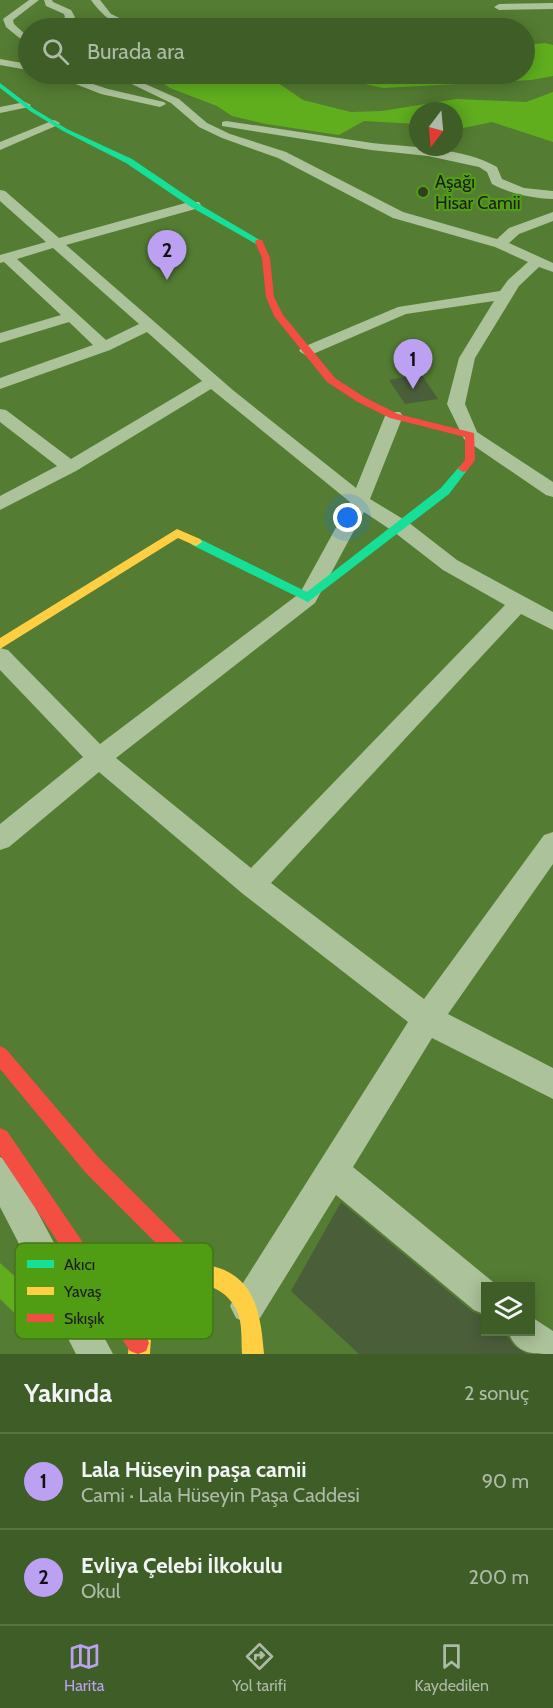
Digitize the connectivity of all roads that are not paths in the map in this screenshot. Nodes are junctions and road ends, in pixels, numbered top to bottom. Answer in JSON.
{"nodes":[{"id":1,"x":48,"y":0,"type":"edge"},
{"id":2,"x":95,"y":0,"type":"edge"},
{"id":3,"x":32,"y":2,"type":"edge"},
{"id":4,"x":553,"y":6,"type":"edge"},
{"id":5,"x":10,"y":7,"type":"dead end"},
{"id":6,"x":499,"y":7,"type":"dead end"},
{"id":7,"x":69,"y":18,"type":"edge"},
{"id":8,"x":113,"y":18,"type":"edge"},
{"id":9,"x":18,"y":33,"type":"edge"},
{"id":10,"x":0,"y":62,"type":"edge"},
{"id":11,"x":18,"y":65,"type":"edge"},
{"id":12,"x":83,"y":84,"type":"edge"},
{"id":13,"x":138,"y":84,"type":"edge"},
{"id":14,"x":0,"y":85,"type":"edge"},
{"id":15,"x":175,"y":101,"type":"junction"},
{"id":16,"x":25,"y":105,"type":"junction"},
{"id":17,"x":0,"y":110,"type":"edge"},
{"id":18,"x":188,"y":112,"type":"junction"},
{"id":19,"x":54,"y":123,"type":"junction"},
{"id":20,"x":0,"y":146,"type":"edge"},
{"id":21,"x":0,"y":194,"type":"edge"},
{"id":22,"x":553,"y":195,"type":"edge"},
{"id":23,"x":195,"y":205,"type":"junction"},
{"id":24,"x":553,"y":216,"type":"edge"},
{"id":25,"x":58,"y":243,"type":"junction"},
{"id":26,"x":500,"y":244,"type":"junction"},
{"id":27,"x":4,"y":258,"type":"edge"},
{"id":28,"x":537,"y":261,"type":"junction"},
{"id":29,"x":553,"y":268,"type":"edge"},
{"id":30,"x":506,"y":295,"type":"junction"},
{"id":31,"x":72,"y":316,"type":"junction"},
{"id":32,"x":149,"y":325,"type":"junction"},
{"id":33,"x":0,"y":338,"type":"edge"},
{"id":34,"x":104,"y":347,"type":"junction"},
{"id":35,"x":307,"y":351,"type":"junction"},
{"id":36,"x":213,"y":381,"type":"junction"},
{"id":37,"x":0,"y":384,"type":"edge"},
{"id":38,"x":0,"y":414,"type":"edge"},
{"id":39,"x":394,"y":416,"type":"junction"},
{"id":40,"x":470,"y":435,"type":"junction"},
{"id":41,"x":70,"y":467,"type":"junction"},
{"id":42,"x":553,"y":492,"type":"edge"},
{"id":43,"x":360,"y":501,"type":"junction"},
{"id":44,"x":0,"y":504,"type":"edge"},
{"id":45,"x":401,"y":527,"type":"junction"},
{"id":46,"x":308,"y":598,"type":"junction"},
{"id":47,"x":520,"y":602,"type":"junction"},
{"id":48,"x":553,"y":622,"type":"edge"},
{"id":49,"x":0,"y":644,"type":"edge"},
{"id":50,"x":0,"y":656,"type":"edge"},
{"id":51,"x":99,"y":758,"type":"junction"},
{"id":52,"x":0,"y":839,"type":"edge"},
{"id":53,"x":553,"y":843,"type":"edge"},
{"id":54,"x":252,"y":885,"type":"junction"},
{"id":55,"x":427,"y":1019,"type":"junction"},
{"id":56,"x":0,"y":1055,"type":"edge"},
{"id":57,"x":553,"y":1084,"type":"edge"},
{"id":58,"x":0,"y":1138,"type":"edge"},
{"id":59,"x":333,"y":1171,"type":"junction"},
{"id":60,"x":0,"y":1173,"type":"edge"},
{"id":61,"x":37,"y":1243,"type":"edge"},
{"id":62,"x":69,"y":1243,"type":"edge"},
{"id":63,"x":170,"y":1243,"type":"edge"},
{"id":64,"x":213,"y":1274,"type":"edge"},
{"id":65,"x":481,"y":1294,"type":"edge"},
{"id":66,"x":251,"y":1319,"type":"junction"},
{"id":67,"x":531,"y":1336,"type":"edge"},
{"id":68,"x":87,"y":1339,"type":"edge"},
{"id":69,"x":269,"y":1347,"type":"dead end"},
{"id":70,"x":95,"y":1354,"type":"edge"},
{"id":71,"x":253,"y":1354,"type":"edge"},
{"id":72,"x":553,"y":1354,"type":"edge"}],
"edges":[{"from":1,"to":7,"type":"street"},
{"from":2,"to":8,"type":"street"},
{"from":3,"to":5,"type":"street"},
{"from":3,"to":9,"type":"street"},
{"from":4,"to":6,"type":"street"},
{"from":10,"to":11,"type":"street"},
{"from":12,"to":18,"type":"street"},
{"from":13,"to":15,"type":"street"},
{"from":14,"to":16,"type":"street"},
{"from":15,"to":18,"type":"street"},
{"from":15,"to":22,"type":"street"},
{"from":16,"to":17,"type":"street"},
{"from":16,"to":19,"type":"street"},
{"from":18,"to":26,"type":"street"},
{"from":19,"to":20,"type":"street"},
{"from":19,"to":23,"type":"street"},
{"from":21,"to":25,"type":"street"},
{"from":23,"to":25,"type":"street"},
{"from":23,"to":35,"type":"street"},
{"from":24,"to":26,"type":"street"},
{"from":25,"to":27,"type":"street"},
{"from":25,"to":32,"type":"street"},
{"from":26,"to":28,"type":"street"},
{"from":27,"to":31,"type":"street"},
{"from":28,"to":29,"type":"street"},
{"from":28,"to":30,"type":"street"},
{"from":30,"to":35,"type":"street"},
{"from":30,"to":40,"type":"street"},
{"from":31,"to":33,"type":"street"},
{"from":31,"to":34,"type":"street"},
{"from":32,"to":34,"type":"street"},
{"from":32,"to":36,"type":"street"},
{"from":34,"to":37,"type":"street"},
{"from":35,"to":39,"type":"street"},
{"from":36,"to":41,"type":"street"},
{"from":36,"to":43,"type":"street"},
{"from":38,"to":41,"type":"street"},
{"from":39,"to":40,"type":"street"},
{"from":39,"to":43,"type":"street"},
{"from":40,"to":42,"type":"street"},
{"from":40,"to":45,"type":"street"},
{"from":41,"to":44,"type":"street"},
{"from":43,"to":45,"type":"street"},
{"from":43,"to":46,"type":"street"},
{"from":45,"to":46,"type":"street"},
{"from":45,"to":47,"type":"street"},
{"from":46,"to":49,"type":"street"},
{"from":46,"to":51,"type":"street"},
{"from":47,"to":48,"type":"street"},
{"from":47,"to":54,"type":"street"},
{"from":50,"to":51,"type":"street"},
{"from":51,"to":52,"type":"street"},
{"from":51,"to":54,"type":"street"},
{"from":53,"to":55,"type":"street"},
{"from":54,"to":55,"type":"street"},
{"from":55,"to":57,"type":"street"},
{"from":55,"to":59,"type":"street"},
{"from":56,"to":63,"type":"street"},
{"from":58,"to":62,"type":"street"},
{"from":59,"to":65,"type":"street"},
{"from":59,"to":66,"type":"street"},
{"from":60,"to":61,"type":"street"},
{"from":64,"to":66,"type":"street"},
{"from":66,"to":69,"type":"street"},
{"from":66,"to":71,"type":"street"},
{"from":67,"to":72,"type":"street"},
{"from":68,"to":70,"type":"street"}]}
